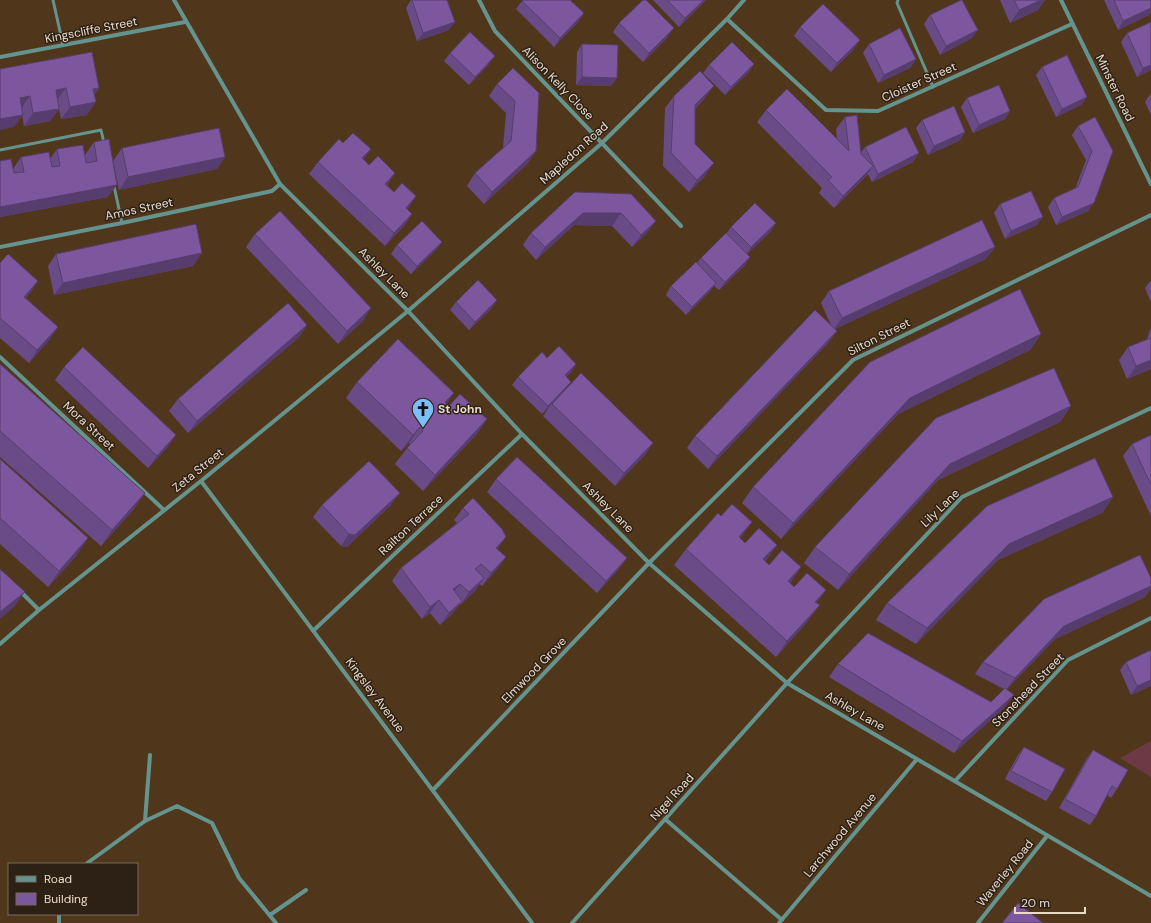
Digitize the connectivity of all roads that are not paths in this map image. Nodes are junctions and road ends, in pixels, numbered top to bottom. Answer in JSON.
{"nodes":[{"id":1,"x":53,"y":0,"type":"edge"},
{"id":2,"x":174,"y":0,"type":"edge"},
{"id":3,"x":479,"y":0,"type":"edge"},
{"id":4,"x":744,"y":0,"type":"edge"},
{"id":5,"x":898,"y":0,"type":"edge"},
{"id":6,"x":1061,"y":0,"type":"edge"},
{"id":7,"x":727,"y":19,"type":"junction"},
{"id":8,"x":185,"y":22,"type":"junction"},
{"id":9,"x":1072,"y":24,"type":"junction"},
{"id":10,"x":63,"y":45,"type":"junction"},
{"id":11,"x":0,"y":57,"type":"edge"},
{"id":12,"x":933,"y":87,"type":"junction"},
{"id":13,"x":602,"y":143,"type":"junction"},
{"id":14,"x":104,"y":145,"type":"edge"},
{"id":15,"x":0,"y":150,"type":"edge"},
{"id":16,"x":113,"y":184,"type":"edge"},
{"id":17,"x":280,"y":184,"type":"junction"},
{"id":18,"x":1151,"y":184,"type":"edge"},
{"id":19,"x":1151,"y":214,"type":"edge"},
{"id":20,"x":122,"y":223,"type":"junction"},
{"id":21,"x":681,"y":226,"type":"dead end"},
{"id":22,"x":0,"y":247,"type":"edge"},
{"id":23,"x":408,"y":311,"type":"junction"},
{"id":24,"x":0,"y":357,"type":"edge"},
{"id":25,"x":1151,"y":408,"type":"edge"},
{"id":26,"x":522,"y":434,"type":"junction"},
{"id":27,"x":201,"y":481,"type":"junction"},
{"id":28,"x":164,"y":510,"type":"junction"},
{"id":29,"x":649,"y":563,"type":"junction"},
{"id":30,"x":17,"y":588,"type":"edge"},
{"id":31,"x":39,"y":610,"type":"junction"},
{"id":32,"x":1151,"y":618,"type":"edge"},
{"id":33,"x":314,"y":630,"type":"junction"},
{"id":34,"x":0,"y":644,"type":"edge"},
{"id":35,"x":787,"y":683,"type":"junction"},
{"id":36,"x":150,"y":755,"type":"dead end"},
{"id":37,"x":917,"y":759,"type":"junction"},
{"id":38,"x":955,"y":781,"type":"junction"},
{"id":39,"x":433,"y":790,"type":"junction"},
{"id":40,"x":665,"y":819,"type":"junction"},
{"id":41,"x":145,"y":821,"type":"junction"},
{"id":42,"x":1047,"y":836,"type":"junction"},
{"id":43,"x":87,"y":863,"type":"edge"},
{"id":44,"x":306,"y":890,"type":"dead end"},
{"id":45,"x":1151,"y":896,"type":"edge"},
{"id":46,"x":270,"y":916,"type":"junction"},
{"id":47,"x":780,"y":921,"type":"edge"},
{"id":48,"x":276,"y":923,"type":"edge"},
{"id":49,"x":532,"y":923,"type":"edge"},
{"id":50,"x":572,"y":923,"type":"edge"},
{"id":51,"x":978,"y":923,"type":"edge"}],
"edges":[{"from":1,"to":10,"type":"lane"},
{"from":2,"to":8,"type":"street","name":"Ashley Lane"},
{"from":3,"to":13,"type":"street","name":"Alison Kelly Close"},
{"from":4,"to":7,"type":"street","name":"Mapledon Road"},
{"from":5,"to":12,"type":"lane"},
{"from":6,"to":9,"type":"street","name":"Minster Road"},
{"from":7,"to":12,"type":"street","name":"Cloister Street"},
{"from":7,"to":13,"type":"street","name":"Mapledon Road"},
{"from":8,"to":10,"type":"street","name":"Kingscliffe Street"},
{"from":8,"to":17,"type":"street","name":"Ashley Lane"},
{"from":9,"to":12,"type":"street","name":"Cloister Street"},
{"from":9,"to":18,"type":"street","name":"Minster Road"},
{"from":10,"to":11,"type":"street","name":"Kingscliffe Street"},
{"from":13,"to":21,"type":"street","name":"Alison Kelly Close"},
{"from":13,"to":23,"type":"street","name":"Mapledon Road"},
{"from":14,"to":15,"type":"lane"},
{"from":16,"to":20,"type":"lane"},
{"from":17,"to":20,"type":"street","name":"Amos Street"},
{"from":17,"to":23,"type":"street","name":"Ashley Lane"},
{"from":19,"to":29,"type":"street","name":"Silton Street"},
{"from":20,"to":22,"type":"street","name":"Amos Street"},
{"from":23,"to":26,"type":"street","name":"Ashley Lane"},
{"from":23,"to":27,"type":"street","name":"Zeta Street"},
{"from":24,"to":28,"type":"street","name":"Mora Street"},
{"from":25,"to":35,"type":"street","name":"Lily Lane"},
{"from":26,"to":29,"type":"street","name":"Ashley Lane"},
{"from":26,"to":33,"type":"street","name":"Railton Terrace"},
{"from":27,"to":28,"type":"street","name":"Zeta Street"},
{"from":27,"to":33,"type":"street","name":"Kingsley Avenue"},
{"from":28,"to":31,"type":"street","name":"Zeta Street"},
{"from":29,"to":35,"type":"street","name":"Ashley Lane"},
{"from":29,"to":39,"type":"street","name":"Elmwood Grove"},
{"from":30,"to":31,"type":"street"},
{"from":31,"to":34,"type":"street","name":"Zeta Street"},
{"from":32,"to":38,"type":"street","name":"Stonehead Street"},
{"from":33,"to":39,"type":"street","name":"Kingsley Avenue"},
{"from":35,"to":37,"type":"street","name":"Ashley Lane"},
{"from":35,"to":40,"type":"street","name":"Nigel Road"},
{"from":36,"to":41,"type":"street"},
{"from":37,"to":38,"type":"street","name":"Ashley Lane"},
{"from":37,"to":47,"type":"street","name":"Larchwood Avenue"},
{"from":38,"to":42,"type":"street","name":"Ashley Lane"},
{"from":39,"to":49,"type":"street","name":"Kingsley Avenue"},
{"from":40,"to":47,"type":"street"},
{"from":40,"to":50,"type":"street","name":"Nigel Road"},
{"from":41,"to":43,"type":"street"},
{"from":41,"to":46,"type":"street"},
{"from":42,"to":45,"type":"street","name":"Ashley Lane"},
{"from":42,"to":51,"type":"street","name":"Waverley Road"},
{"from":44,"to":46,"type":"street"},
{"from":46,"to":48,"type":"street"}]}
